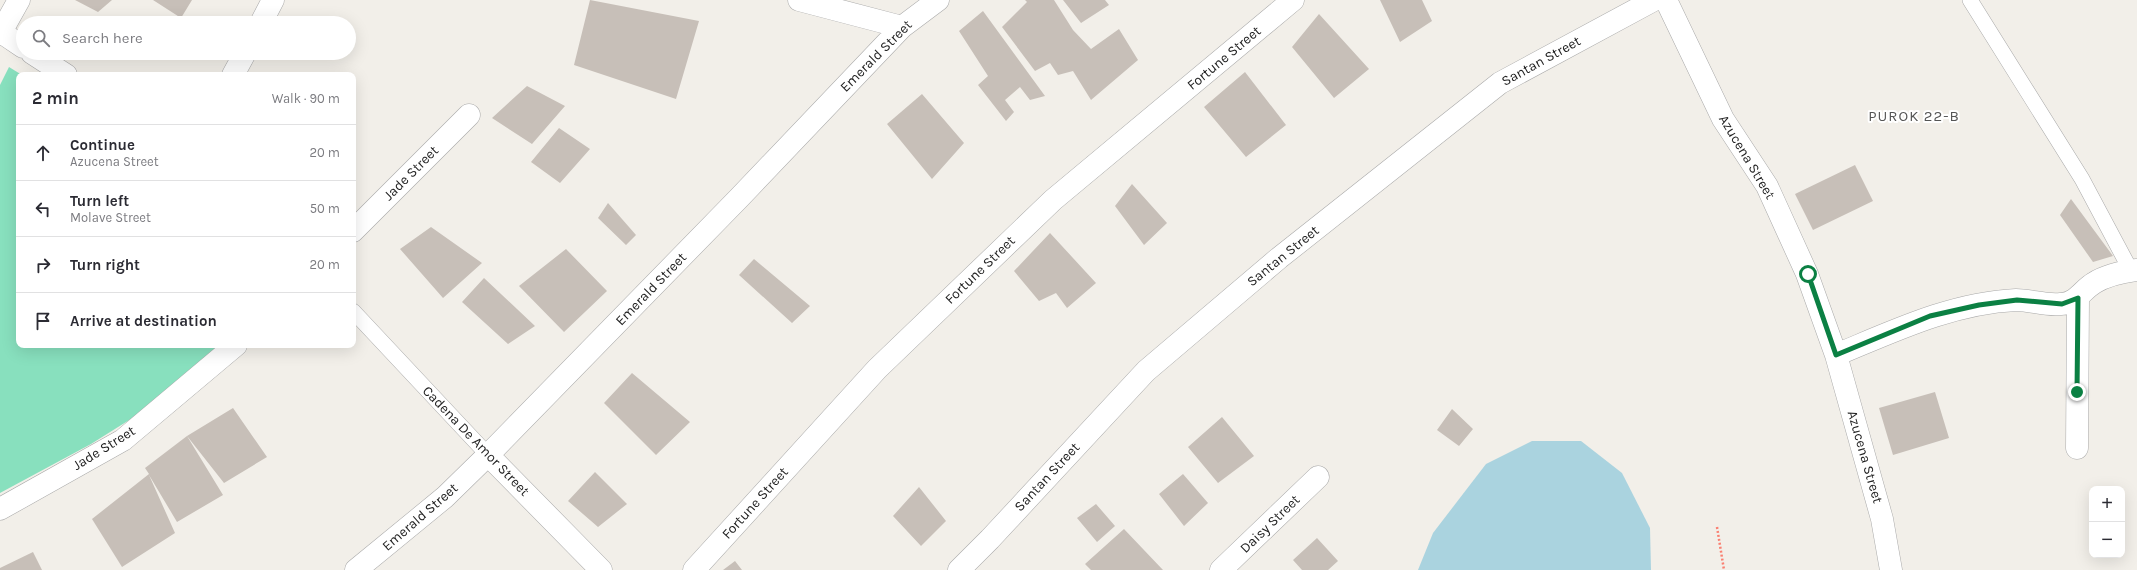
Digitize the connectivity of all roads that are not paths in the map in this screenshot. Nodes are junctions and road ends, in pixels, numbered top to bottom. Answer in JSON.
{"nodes":[{"id":1,"x":19,"y":0,"type":"edge"},
{"id":2,"x":273,"y":0,"type":"edge"},
{"id":3,"x":799,"y":0,"type":"edge"},
{"id":4,"x":938,"y":0,"type":"edge"},
{"id":5,"x":1293,"y":0,"type":"edge"},
{"id":6,"x":1654,"y":0,"type":"edge"},
{"id":7,"x":1666,"y":0,"type":"edge"},
{"id":8,"x":1970,"y":0,"type":"edge"},
{"id":9,"x":265,"y":16,"type":"edge"},
{"id":10,"x":902,"y":27,"type":"junction"},
{"id":11,"x":0,"y":33,"type":"edge"},
{"id":12,"x":16,"y":43,"type":"edge"},
{"id":13,"x":43,"y":60,"type":"edge"},
{"id":14,"x":241,"y":60,"type":"edge"},
{"id":15,"x":61,"y":72,"type":"edge"},
{"id":16,"x":235,"y":72,"type":"edge"},
{"id":17,"x":469,"y":115,"type":"dead end"},
{"id":18,"x":356,"y":228,"type":"edge"},
{"id":19,"x":2134,"y":271,"type":"edge"},
{"id":20,"x":2078,"y":298,"type":"junction"},
{"id":21,"x":356,"y":314,"type":"edge"},
{"id":22,"x":232,"y":348,"type":"edge"},
{"id":23,"x":1836,"y":355,"type":"junction"},
{"id":24,"x":2077,"y":448,"type":"dead end"},
{"id":25,"x":488,"y":455,"type":"junction"},
{"id":26,"x":1318,"y":477,"type":"dead end"},
{"id":27,"x":0,"y":509,"type":"edge"},
{"id":28,"x":356,"y":570,"type":"edge"},
{"id":29,"x":601,"y":570,"type":"edge"},
{"id":30,"x":694,"y":570,"type":"edge"},
{"id":31,"x":959,"y":570,"type":"edge"},
{"id":32,"x":1221,"y":570,"type":"edge"},
{"id":33,"x":1891,"y":570,"type":"edge"}],
"edges":[{"from":1,"to":11,"type":"street"},
{"from":2,"to":9,"type":"street"},
{"from":3,"to":10,"type":"street"},
{"from":4,"to":10,"type":"street","name":"Emerald Street"},
{"from":5,"to":30,"type":"street","name":"Fortune Street"},
{"from":6,"to":31,"type":"street","name":"Santan Street"},
{"from":7,"to":23,"type":"street","name":"Azucena Street"},
{"from":8,"to":19,"type":"lane"},
{"from":10,"to":25,"type":"street","name":"Emerald Street"},
{"from":11,"to":12,"type":"street"},
{"from":13,"to":15,"type":"street"},
{"from":14,"to":16,"type":"street"},
{"from":17,"to":18,"type":"street","name":"Jade Street"},
{"from":19,"to":20,"type":"street"},
{"from":20,"to":23,"type":"street"},
{"from":20,"to":24,"type":"street"},
{"from":21,"to":25,"type":"lane","name":"Cadena De Amor Street"},
{"from":22,"to":27,"type":"street","name":"Jade Street"},
{"from":23,"to":33,"type":"street","name":"Azucena Street"},
{"from":25,"to":28,"type":"street","name":"Emerald Street"},
{"from":25,"to":29,"type":"street","name":"Cadena De Amor Street"},
{"from":26,"to":32,"type":"street","name":"Daisy Street"}]}
